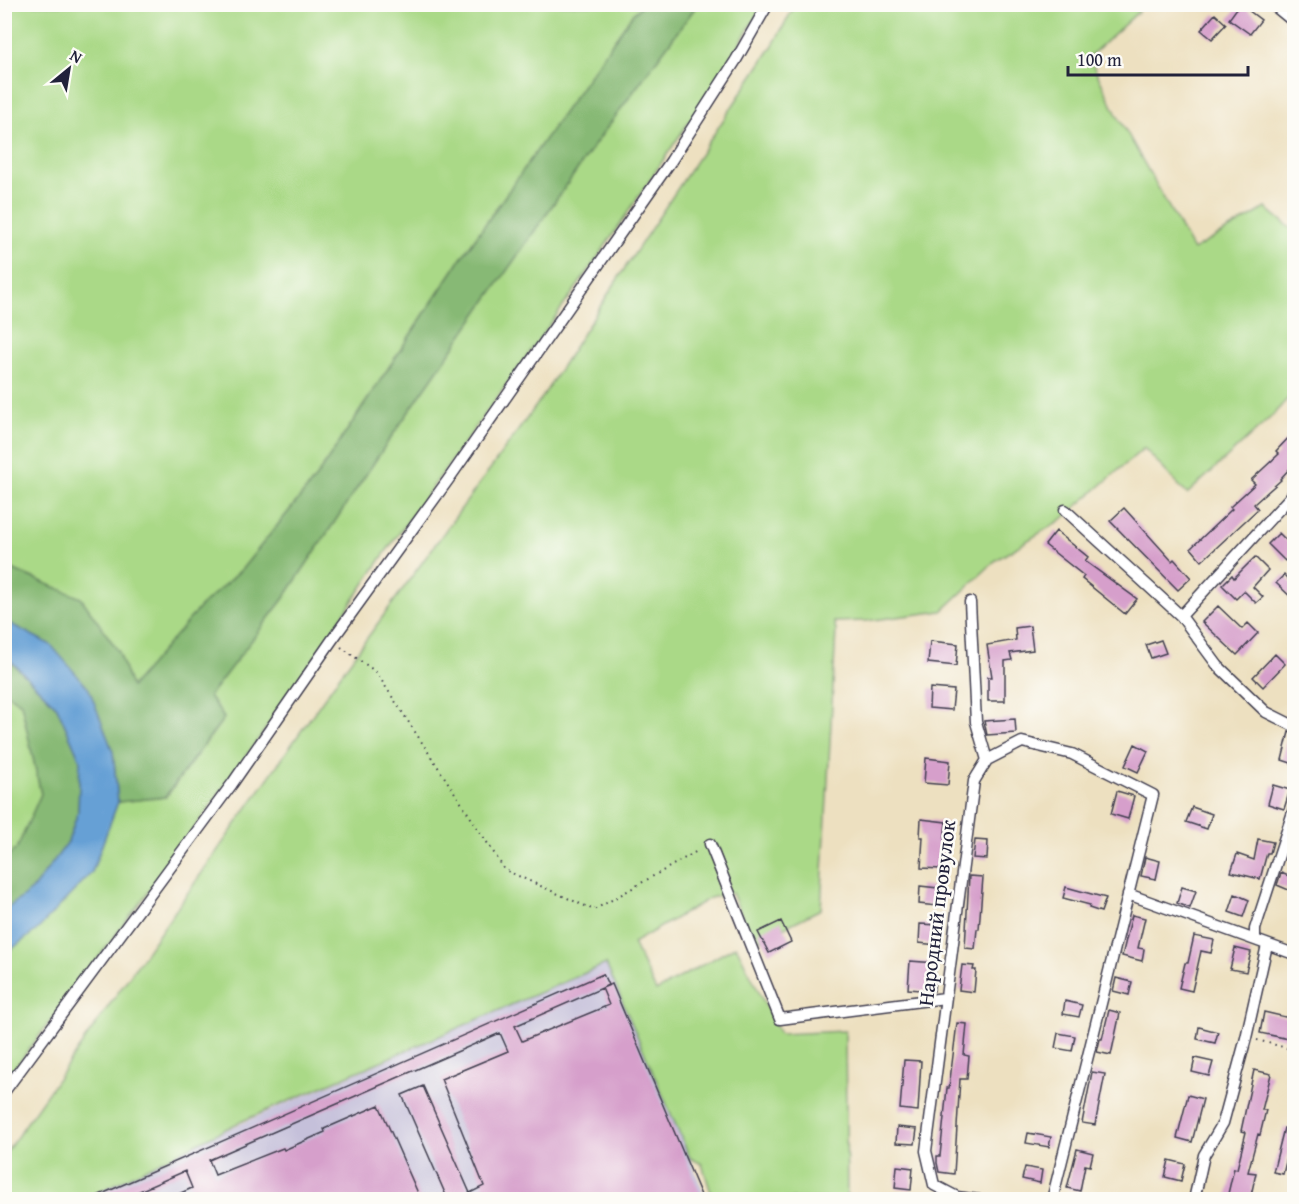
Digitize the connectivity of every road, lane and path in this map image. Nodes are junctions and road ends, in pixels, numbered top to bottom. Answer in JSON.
{"nodes":[{"id":1,"x":768,"y":4,"type":"edge"},
{"id":2,"x":1272,"y":4,"type":"edge"},
{"id":3,"x":1291,"y":4,"type":"edge"},
{"id":4,"x":1283,"y":13,"type":"junction"},
{"id":5,"x":1294,"y":22,"type":"edge"},
{"id":6,"x":1294,"y":493,"type":"edge"},
{"id":7,"x":1065,"y":510,"type":"dead end"},
{"id":8,"x":970,"y":602,"type":"dead end"},
{"id":9,"x":1181,"y":616,"type":"junction"},
{"id":10,"x":332,"y":640,"type":"junction"},
{"id":11,"x":1294,"y":726,"type":"edge"},
{"id":12,"x":987,"y":760,"type":"junction"},
{"id":13,"x":1294,"y":809,"type":"edge"},
{"id":14,"x":710,"y":844,"type":"joint"},
{"id":15,"x":1128,"y":894,"type":"junction"},
{"id":16,"x":1255,"y":940,"type":"junction"},
{"id":17,"x":1267,"y":945,"type":"junction"},
{"id":18,"x":1294,"y":954,"type":"edge"},
{"id":19,"x":945,"y":998,"type":"junction"},
{"id":20,"x":1246,"y":1038,"type":"junction"},
{"id":21,"x":1294,"y":1050,"type":"edge"},
{"id":22,"x":4,"y":1092,"type":"edge"},
{"id":23,"x":979,"y":1200,"type":"edge"},
{"id":24,"x":1052,"y":1200,"type":"edge"},
{"id":25,"x":1194,"y":1200,"type":"edge"}],
"edges":[{"from":1,"to":10,"type":"street"},
{"from":2,"to":4,"type":"street"},
{"from":3,"to":4,"type":"street"},
{"from":4,"to":5,"type":"street"},
{"from":6,"to":9,"type":"street"},
{"from":7,"to":9,"type":"street"},
{"from":8,"to":12,"type":"street"},
{"from":9,"to":11,"type":"street"},
{"from":10,"to":14,"type":"path"},
{"from":10,"to":22,"type":"street"},
{"from":12,"to":15,"type":"street"},
{"from":12,"to":19,"type":"street","name":"Народний провулок"},
{"from":13,"to":16,"type":"street"},
{"from":14,"to":19,"type":"street"},
{"from":15,"to":16,"type":"street"},
{"from":15,"to":24,"type":"street"},
{"from":16,"to":17,"type":"street"},
{"from":17,"to":18,"type":"street"},
{"from":17,"to":20,"type":"street"},
{"from":19,"to":23,"type":"street","name":"Народний провулок"},
{"from":20,"to":21,"type":"path"},
{"from":20,"to":25,"type":"street"}]}
